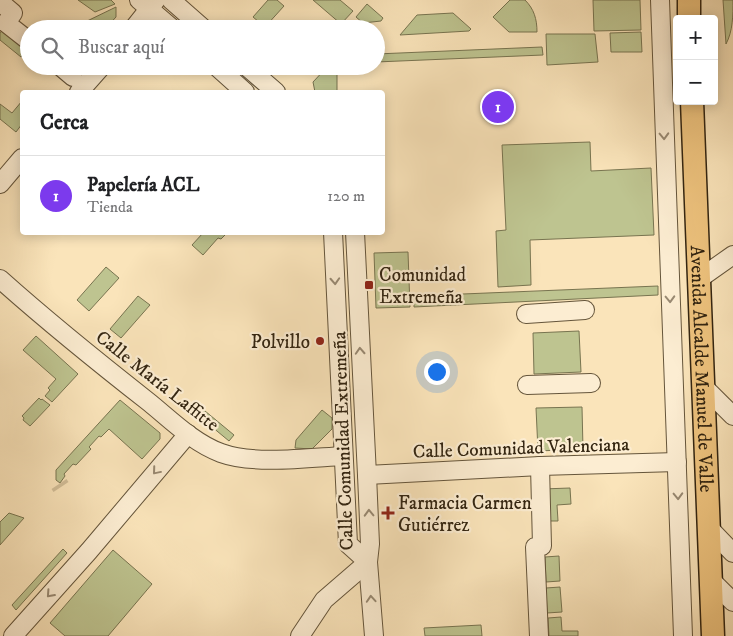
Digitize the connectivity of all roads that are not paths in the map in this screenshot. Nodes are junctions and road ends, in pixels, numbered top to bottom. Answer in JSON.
{"nodes":[{"id":1,"x":171,"y":0,"type":"edge"},
{"id":2,"x":660,"y":0,"type":"edge"},
{"id":3,"x":689,"y":0,"type":"edge"},
{"id":4,"x":0,"y":2,"type":"edge"},
{"id":5,"x":148,"y":3,"type":"edge"},
{"id":6,"x":689,"y":15,"type":"edge"},
{"id":7,"x":138,"y":20,"type":"edge"},
{"id":8,"x":164,"y":20,"type":"edge"},
{"id":9,"x":194,"y":20,"type":"edge"},
{"id":10,"x":20,"y":34,"type":"edge"},
{"id":11,"x":226,"y":75,"type":"edge"},
{"id":12,"x":256,"y":75,"type":"edge"},
{"id":13,"x":243,"y":90,"type":"edge"},
{"id":14,"x":274,"y":90,"type":"edge"},
{"id":15,"x":692,"y":105,"type":"edge"},
{"id":16,"x":20,"y":160,"type":"edge"},
{"id":17,"x":0,"y":184,"type":"edge"},
{"id":18,"x":333,"y":235,"type":"edge"},
{"id":19,"x":355,"y":235,"type":"edge"},
{"id":20,"x":733,"y":255,"type":"edge"},
{"id":21,"x":0,"y":279,"type":"edge"},
{"id":22,"x":699,"y":279,"type":"junction"},
{"id":23,"x":585,"y":310,"type":"dead end"},
{"id":24,"x":526,"y":314,"type":"dead end"},
{"id":25,"x":590,"y":383,"type":"dead end"},
{"id":26,"x":527,"y":385,"type":"dead end"},
{"id":27,"x":703,"y":386,"type":"junction"},
{"id":28,"x":733,"y":416,"type":"edge"},
{"id":29,"x":188,"y":434,"type":"junction"},
{"id":30,"x":343,"y":456,"type":"junction"},
{"id":31,"x":677,"y":462,"type":"junction"},
{"id":32,"x":540,"y":466,"type":"junction"},
{"id":33,"x":368,"y":475,"type":"junction"},
{"id":34,"x":709,"y":528,"type":"junction"},
{"id":35,"x":733,"y":553,"type":"edge"},
{"id":36,"x":368,"y":562,"type":"junction"},
{"id":37,"x":710,"y":579,"type":"junction"},
{"id":38,"x":733,"y":602,"type":"edge"},
{"id":39,"x":19,"y":634,"type":"edge"},
{"id":40,"x":300,"y":636,"type":"edge"},
{"id":41,"x":374,"y":636,"type":"edge"},
{"id":42,"x":539,"y":636,"type":"edge"},
{"id":43,"x":683,"y":636,"type":"edge"},
{"id":44,"x":713,"y":636,"type":"edge"}],
"edges":[{"from":1,"to":9,"type":"street"},
{"from":2,"to":31,"type":"street","one_way":true},
{"from":3,"to":6,"type":"main road"},
{"from":4,"to":10,"type":"street"},
{"from":5,"to":7,"type":"street"},
{"from":5,"to":8,"type":"street"},
{"from":11,"to":13,"type":"street"},
{"from":12,"to":14,"type":"street"},
{"from":15,"to":22,"type":"main road","name":"Avenida Alcalde Manuel de Valle"},
{"from":16,"to":17,"type":"street"},
{"from":18,"to":30,"type":"street","name":"Calle Comunidad Extremeña","one_way":true},
{"from":33,"to":19,"type":"street","name":"Calle Comunidad Extremeña","one_way":true},
{"from":20,"to":22,"type":"street"},
{"from":21,"to":29,"type":"street","name":"Calle María Laffitte"},
{"from":22,"to":27,"type":"main road","name":"Avenida Alcalde Manuel de Valle"},
{"from":23,"to":24,"type":"street"},
{"from":25,"to":26,"type":"street"},
{"from":27,"to":28,"type":"street"},
{"from":27,"to":34,"type":"main road","name":"Avenida Alcalde Manuel de Valle"},
{"from":29,"to":30,"type":"street","name":"Calle María Laffitte"},
{"from":29,"to":39,"type":"street","one_way":true},
{"from":30,"to":36,"type":"street","name":"Calle Comunidad Extremeña"},
{"from":31,"to":32,"type":"street","name":"Calle Comunidad Valenciana"},
{"from":31,"to":43,"type":"street","one_way":true},
{"from":32,"to":33,"type":"street","name":"Calle Comunidad Valenciana"},
{"from":32,"to":42,"type":"street"},
{"from":36,"to":33,"type":"street","name":"Calle Comunidad Extremeña","one_way":true},
{"from":34,"to":35,"type":"street"},
{"from":34,"to":37,"type":"main road","name":"Avenida Alcalde Manuel de Valle"},
{"from":36,"to":40,"type":"street"},
{"from":41,"to":36,"type":"street","name":"Calle Comunidad Extremeña","one_way":true},
{"from":37,"to":38,"type":"street"},
{"from":37,"to":44,"type":"main road","name":"Avenida Alcalde Manuel de Valle"}]}
